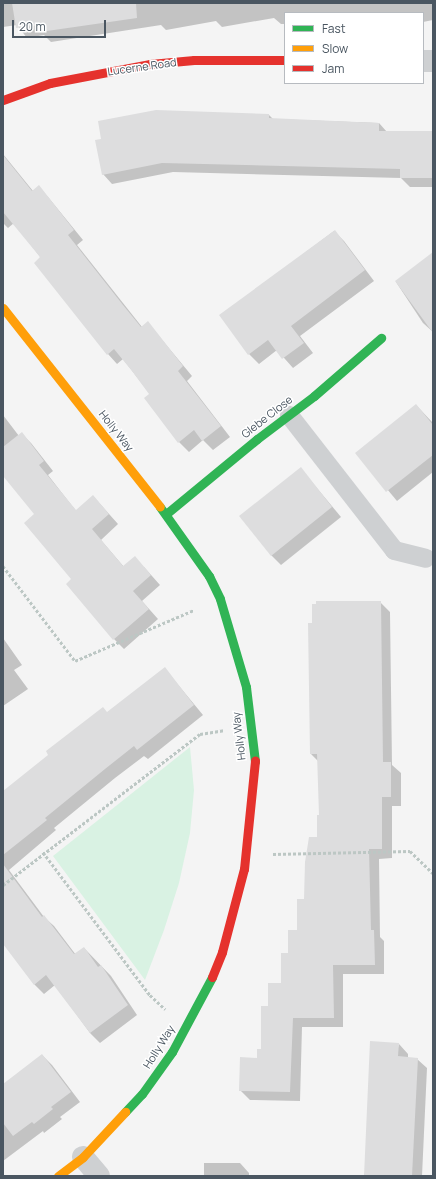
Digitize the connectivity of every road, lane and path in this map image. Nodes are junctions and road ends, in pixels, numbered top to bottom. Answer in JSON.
{"nodes":[{"id":1,"x":284,"y":60,"type":"edge"},
{"id":2,"x":3,"y":100,"type":"edge"},
{"id":3,"x":3,"y":308,"type":"edge"},
{"id":4,"x":381,"y":338,"type":"dead end"},
{"id":5,"x":289,"y":414,"type":"junction"},
{"id":6,"x":166,"y":514,"type":"junction"},
{"id":7,"x":425,"y":558,"type":"dead end"},
{"id":8,"x":3,"y":566,"type":"edge"},
{"id":9,"x":220,"y":599,"type":"junction"},
{"id":10,"x":250,"y":725,"type":"junction"},
{"id":11,"x":43,"y":852,"type":"junction"},
{"id":12,"x":246,"y":854,"type":"junction"},
{"id":13,"x":433,"y":873,"type":"edge"},
{"id":14,"x":3,"y":884,"type":"edge"},
{"id":15,"x":186,"y":1026,"type":"junction"},
{"id":16,"x":83,"y":1157,"type":"junction"},
{"id":17,"x":58,"y":1176,"type":"edge"},
{"id":18,"x":99,"y":1176,"type":"edge"}],
"edges":[{"from":1,"to":2,"type":"street","name":"Lucerne Road"},
{"from":3,"to":6,"type":"street","name":"Holly Way"},
{"from":4,"to":5,"type":"street","name":"Glebe Close"},
{"from":5,"to":6,"type":"street","name":"Glebe Close"},
{"from":5,"to":7,"type":"lane"},
{"from":6,"to":9,"type":"street","name":"Holly Way"},
{"from":8,"to":9,"type":"path"},
{"from":9,"to":10,"type":"street","name":"Holly Way"},
{"from":10,"to":11,"type":"path"},
{"from":10,"to":12,"type":"street","name":"Holly Way"},
{"from":11,"to":14,"type":"path"},
{"from":11,"to":15,"type":"path"},
{"from":12,"to":13,"type":"path"},
{"from":12,"to":15,"type":"street","name":"Holly Way"},
{"from":15,"to":16,"type":"street","name":"Holly Way"},
{"from":16,"to":17,"type":"street","name":"Holly Way"},
{"from":16,"to":18,"type":"street"}]}
